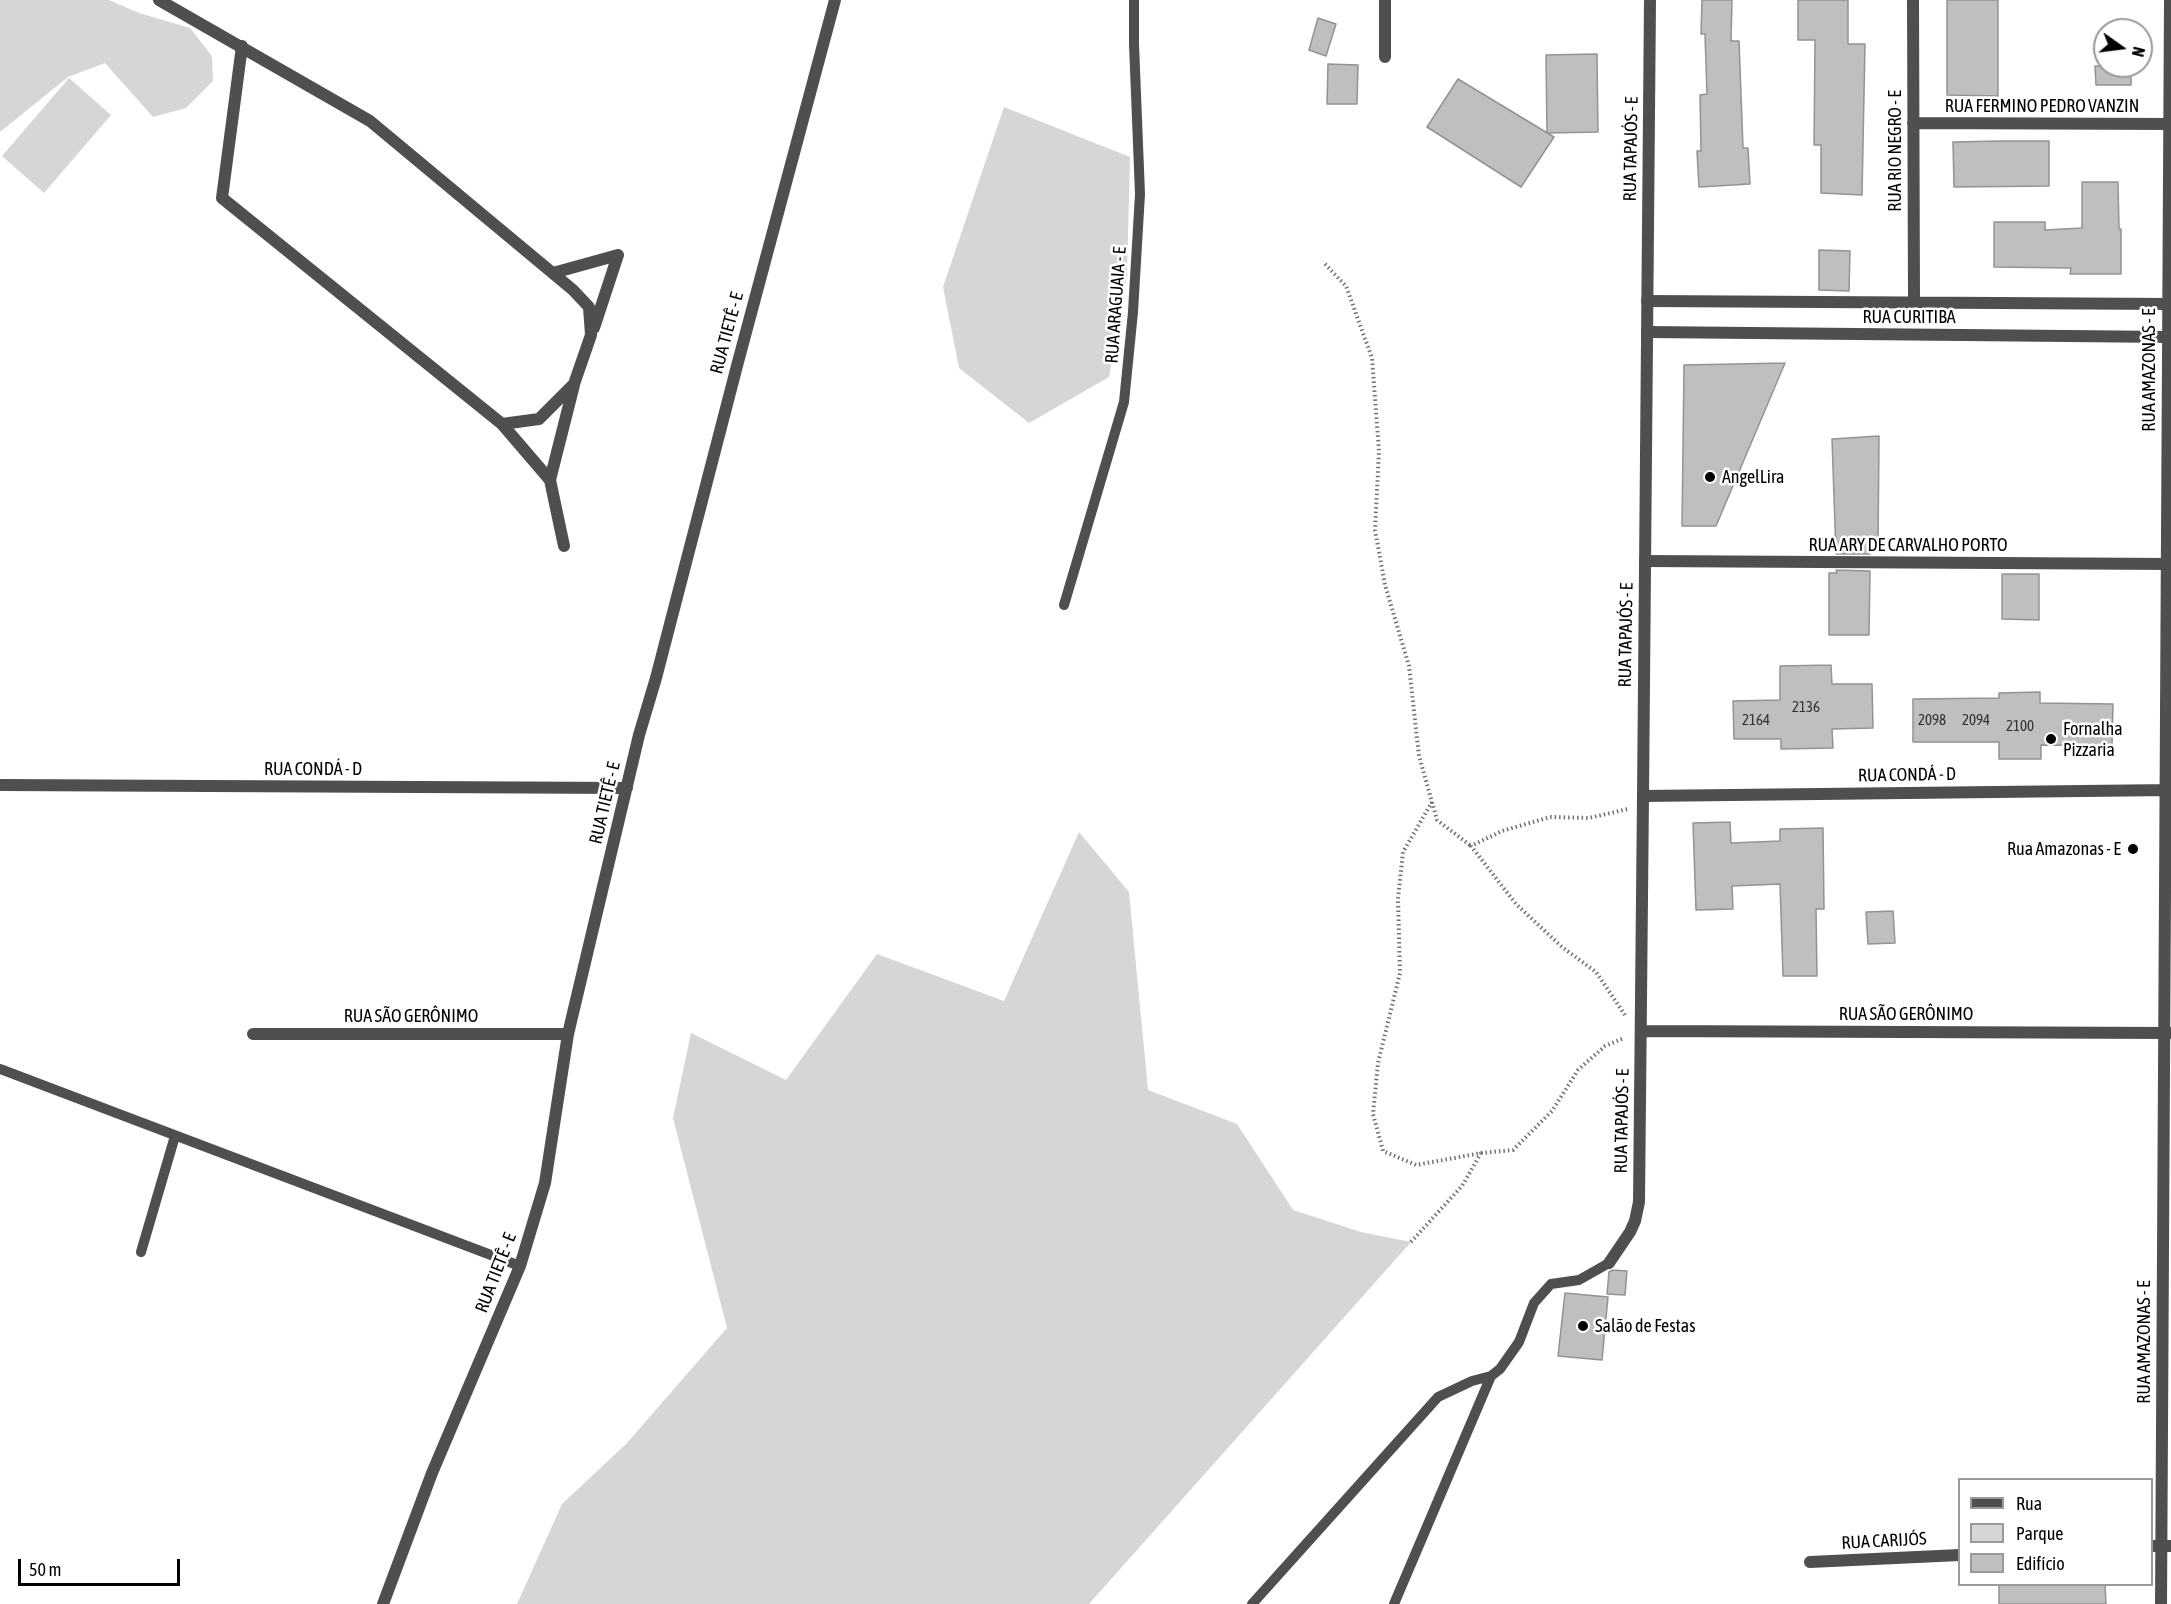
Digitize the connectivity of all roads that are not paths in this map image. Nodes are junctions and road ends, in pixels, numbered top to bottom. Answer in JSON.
{"nodes":[{"id":1,"x":159,"y":0,"type":"edge"},
{"id":2,"x":835,"y":0,"type":"edge"},
{"id":3,"x":1134,"y":0,"type":"edge"},
{"id":4,"x":1385,"y":0,"type":"edge"},
{"id":5,"x":1650,"y":0,"type":"edge"},
{"id":6,"x":1913,"y":0,"type":"edge"},
{"id":7,"x":2170,"y":0,"type":"edge"},
{"id":8,"x":242,"y":46,"type":"junction"},
{"id":9,"x":1385,"y":57,"type":"dead end"},
{"id":10,"x":1913,"y":123,"type":"junction"},
{"id":11,"x":2170,"y":124,"type":"edge"},
{"id":12,"x":552,"y":273,"type":"junction"},
{"id":13,"x":1647,"y":301,"type":"junction"},
{"id":14,"x":1914,"y":302,"type":"junction"},
{"id":15,"x":2169,"y":304,"type":"edge"},
{"id":16,"x":1647,"y":332,"type":"junction"},
{"id":17,"x":591,"y":335,"type":"junction"},
{"id":18,"x":2169,"y":337,"type":"edge"},
{"id":19,"x":574,"y":384,"type":"junction"},
{"id":20,"x":502,"y":424,"type":"junction"},
{"id":21,"x":550,"y":480,"type":"junction"},
{"id":22,"x":564,"y":546,"type":"dead end"},
{"id":23,"x":1645,"y":561,"type":"junction"},
{"id":24,"x":2169,"y":564,"type":"edge"},
{"id":25,"x":1064,"y":605,"type":"dead end"},
{"id":26,"x":0,"y":785,"type":"edge"},
{"id":27,"x":627,"y":788,"type":"junction"},
{"id":28,"x":2168,"y":790,"type":"edge"},
{"id":29,"x":1643,"y":801,"type":"junction"},
{"id":30,"x":1641,"y":1031,"type":"junction"},
{"id":31,"x":2167,"y":1033,"type":"edge"},
{"id":32,"x":253,"y":1034,"type":"dead end"},
{"id":33,"x":568,"y":1034,"type":"junction"},
{"id":34,"x":0,"y":1069,"type":"edge"},
{"id":35,"x":175,"y":1136,"type":"junction"},
{"id":36,"x":141,"y":1252,"type":"dead end"},
{"id":37,"x":2167,"y":1259,"type":"edge"},
{"id":38,"x":1610,"y":1263,"type":"joint"},
{"id":39,"x":520,"y":1266,"type":"junction"},
{"id":40,"x":1491,"y":1376,"type":"junction"},
{"id":41,"x":2161,"y":1546,"type":"edge"},
{"id":42,"x":1958,"y":1555,"type":"edge"},
{"id":43,"x":1810,"y":1562,"type":"dead end"},
{"id":44,"x":383,"y":1604,"type":"edge"},
{"id":45,"x":1252,"y":1604,"type":"edge"},
{"id":46,"x":1394,"y":1604,"type":"edge"},
{"id":47,"x":2161,"y":1604,"type":"edge"}],
"edges":[{"from":1,"to":8,"type":"street"},
{"from":2,"to":27,"type":"street","name":"RUA TIETÊ - E"},
{"from":3,"to":25,"type":"lane","name":"RUA ARAGUAIA - E"},
{"from":4,"to":9,"type":"street"},
{"from":5,"to":13,"type":"street","name":"RUA TAPAJÓS - E"},
{"from":6,"to":10,"type":"street","name":"RUA RIO NEGRO - E"},
{"from":7,"to":11,"type":"street","name":"RUA AMAZONAS - E"},
{"from":8,"to":12,"type":"street"},
{"from":8,"to":20,"type":"street"},
{"from":10,"to":11,"type":"street","name":"RUA FERMINO PEDRO VANZIN"},
{"from":10,"to":14,"type":"street","name":"RUA RIO NEGRO - E"},
{"from":11,"to":15,"type":"street","name":"RUA AMAZONAS - E"},
{"from":12,"to":17,"type":"street"},
{"from":12,"to":17,"type":"street"},
{"from":13,"to":14,"type":"street","name":"RUA CURITIBA"},
{"from":13,"to":16,"type":"street","name":"RUA TAPAJÓS - E"},
{"from":14,"to":15,"type":"street","name":"RUA CURITIBA"},
{"from":15,"to":18,"type":"street","name":"RUA AMAZONAS - E"},
{"from":16,"to":18,"type":"street","name":"RUA CURITIBA"},
{"from":16,"to":23,"type":"street","name":"RUA TAPAJÓS - E"},
{"from":17,"to":19,"type":"street"},
{"from":18,"to":24,"type":"street","name":"RUA AMAZONAS - E"},
{"from":19,"to":20,"type":"street"},
{"from":19,"to":21,"type":"street"},
{"from":20,"to":21,"type":"street"},
{"from":21,"to":22,"type":"street"},
{"from":23,"to":24,"type":"street","name":"RUA ARY DE CARVALHO PORTO"},
{"from":23,"to":29,"type":"street","name":"RUA TAPAJÓS - E"},
{"from":24,"to":28,"type":"street","name":"RUA AMAZONAS - E"},
{"from":26,"to":27,"type":"street","name":"RUA CONDÁ - D"},
{"from":27,"to":33,"type":"street","name":"RUA TIETÊ - E"},
{"from":28,"to":29,"type":"street","name":"RUA CONDÁ - D"},
{"from":28,"to":31,"type":"street","name":"RUA AMAZONAS - E"},
{"from":29,"to":30,"type":"street","name":"RUA TAPAJÓS - E"},
{"from":30,"to":31,"type":"street","name":"RUA SÃO GERÔNIMO"},
{"from":30,"to":38,"type":"street","name":"RUA TAPAJÓS - E"},
{"from":31,"to":37,"type":"street","name":"RUA AMAZONAS - E"},
{"from":32,"to":33,"type":"street","name":"RUA SÃO GERÔNIMO"},
{"from":33,"to":39,"type":"street","name":"RUA TIETÊ - E"},
{"from":34,"to":35,"type":"lane"},
{"from":35,"to":36,"type":"lane"},
{"from":35,"to":39,"type":"lane"},
{"from":37,"to":41,"type":"street","name":"RUA AMAZONAS - E"},
{"from":38,"to":40,"type":"lane"},
{"from":39,"to":44,"type":"street","name":"RUA TIETÊ - E"},
{"from":40,"to":45,"type":"lane"},
{"from":40,"to":46,"type":"lane"},
{"from":41,"to":47,"type":"street","name":"RUA AMAZONAS - E"},
{"from":42,"to":43,"type":"street","name":"RUA CARIJÓS"}]}
